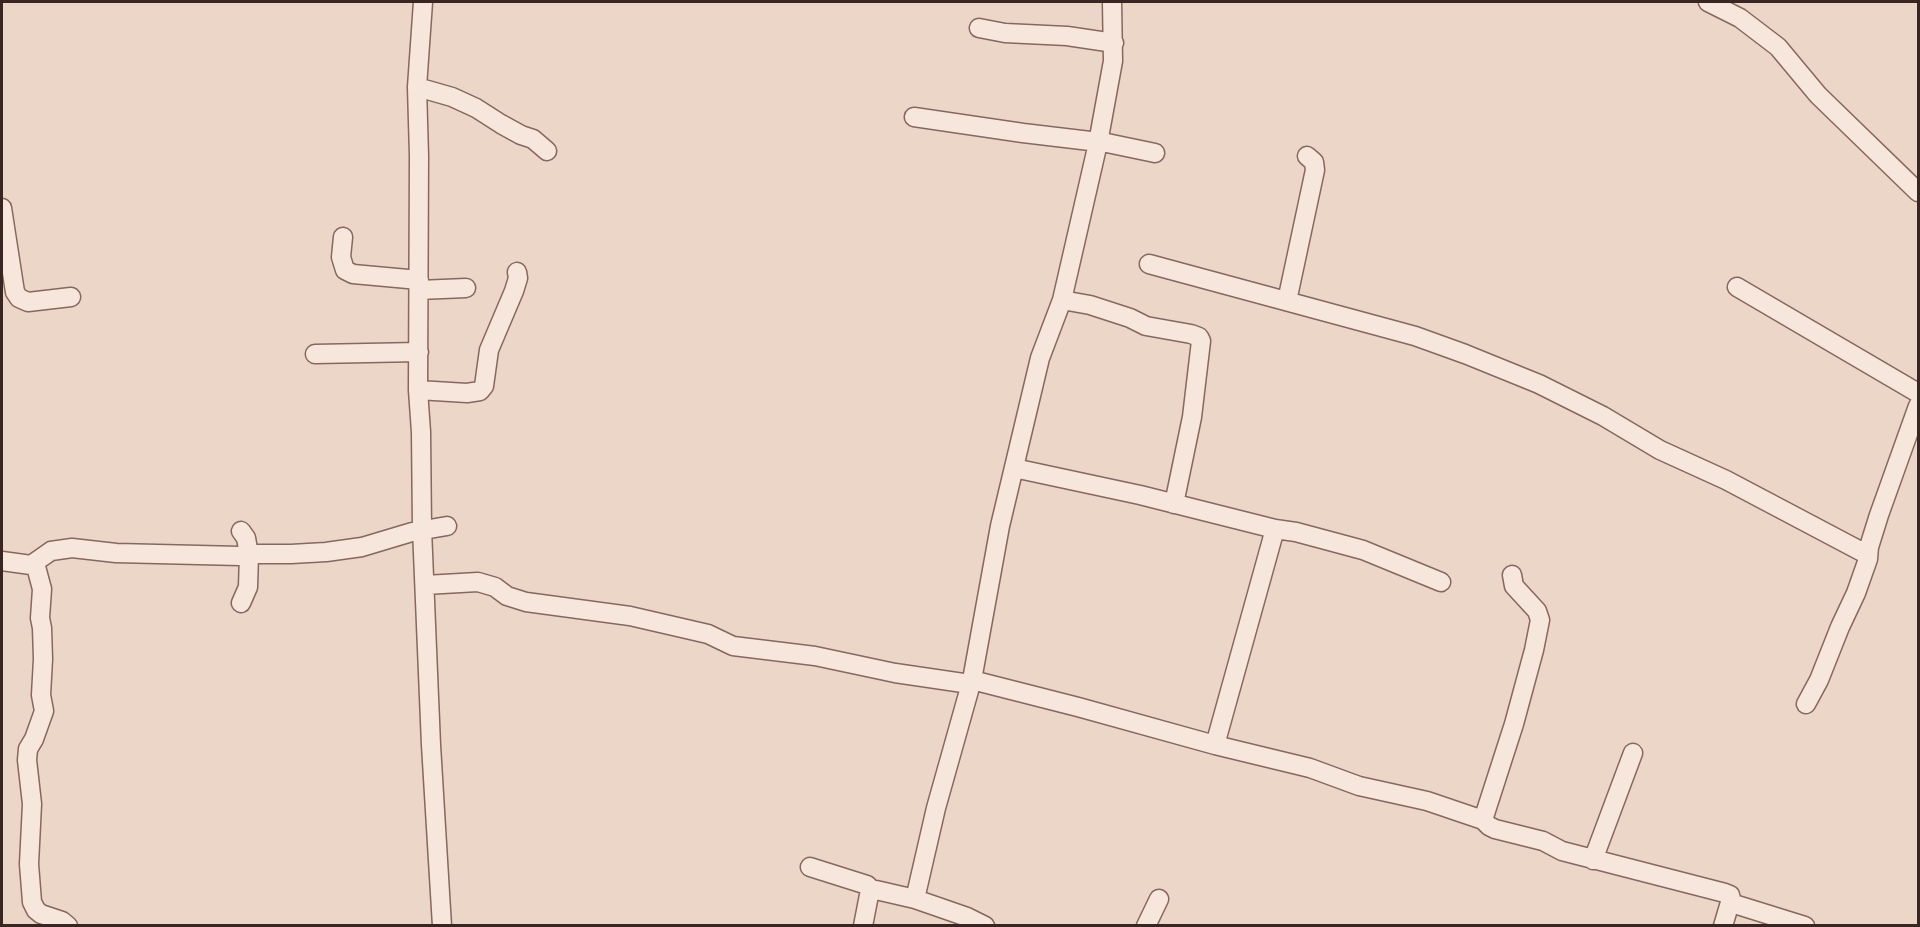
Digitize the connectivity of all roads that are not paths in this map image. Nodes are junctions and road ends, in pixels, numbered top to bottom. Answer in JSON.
{"nodes":[{"id":1,"x":423,"y":2,"type":"edge"},
{"id":2,"x":1112,"y":2,"type":"edge"},
{"id":3,"x":1708,"y":2,"type":"edge"},
{"id":4,"x":979,"y":28,"type":"dead end"},
{"id":5,"x":1114,"y":43,"type":"junction"},
{"id":6,"x":417,"y":87,"type":"junction"},
{"id":7,"x":914,"y":117,"type":"dead end"},
{"id":8,"x":1110,"y":144,"type":"junction"},
{"id":9,"x":547,"y":151,"type":"dead end"},
{"id":10,"x":1155,"y":153,"type":"dead end"},
{"id":11,"x":1307,"y":156,"type":"dead end"},
{"id":12,"x":1918,"y":192,"type":"edge"},
{"id":13,"x":2,"y":208,"type":"edge"},
{"id":14,"x":343,"y":237,"type":"dead end"},
{"id":15,"x":1149,"y":264,"type":"dead end"},
{"id":16,"x":517,"y":272,"type":"dead end"},
{"id":17,"x":416,"y":283,"type":"junction"},
{"id":18,"x":1737,"y":287,"type":"dead end"},
{"id":19,"x":466,"y":288,"type":"dead end"},
{"id":20,"x":71,"y":297,"type":"dead end"},
{"id":21,"x":1066,"y":301,"type":"junction"},
{"id":22,"x":1287,"y":301,"type":"junction"},
{"id":23,"x":415,"y":352,"type":"junction"},
{"id":24,"x":315,"y":354,"type":"dead end"},
{"id":25,"x":418,"y":390,"type":"junction"},
{"id":26,"x":1918,"y":393,"type":"edge"},
{"id":27,"x":1918,"y":406,"type":"edge"},
{"id":28,"x":1016,"y":469,"type":"junction"},
{"id":29,"x":1174,"y":504,"type":"junction"},
{"id":30,"x":447,"y":526,"type":"dead end"},
{"id":31,"x":1275,"y":529,"type":"junction"},
{"id":32,"x":242,"y":531,"type":"dead end"},
{"id":33,"x":409,"y":533,"type":"junction"},
{"id":34,"x":249,"y":555,"type":"junction"},
{"id":35,"x":1868,"y":555,"type":"junction"},
{"id":36,"x":2,"y":561,"type":"edge"},
{"id":37,"x":35,"y":562,"type":"junction"},
{"id":38,"x":1512,"y":575,"type":"dead end"},
{"id":39,"x":1442,"y":582,"type":"dead end"},
{"id":40,"x":425,"y":585,"type":"junction"},
{"id":41,"x":241,"y":603,"type":"dead end"},
{"id":42,"x":974,"y":682,"type":"junction"},
{"id":43,"x":1806,"y":704,"type":"dead end"},
{"id":44,"x":1215,"y":745,"type":"junction"},
{"id":45,"x":1633,"y":753,"type":"dead end"},
{"id":46,"x":1483,"y":820,"type":"junction"},
{"id":47,"x":1593,"y":860,"type":"junction"},
{"id":48,"x":810,"y":867,"type":"dead end"},
{"id":49,"x":872,"y":890,"type":"junction"},
{"id":50,"x":915,"y":899,"type":"junction"},
{"id":51,"x":1159,"y":899,"type":"dead end"},
{"id":52,"x":1731,"y":903,"type":"junction"},
{"id":53,"x":966,"y":921,"type":"edge"},
{"id":54,"x":68,"y":926,"type":"edge"},
{"id":55,"x":442,"y":926,"type":"edge"},
{"id":56,"x":863,"y":926,"type":"edge"},
{"id":57,"x":985,"y":926,"type":"edge"},
{"id":58,"x":1146,"y":926,"type":"edge"},
{"id":59,"x":1723,"y":926,"type":"edge"},
{"id":60,"x":1805,"y":926,"type":"edge"}],
"edges":[{"from":1,"to":6,"type":"street"},
{"from":2,"to":5,"type":"street"},
{"from":3,"to":12,"type":"street"},
{"from":4,"to":5,"type":"street"},
{"from":5,"to":8,"type":"street"},
{"from":6,"to":9,"type":"street"},
{"from":6,"to":17,"type":"street"},
{"from":7,"to":8,"type":"street"},
{"from":8,"to":10,"type":"street"},
{"from":8,"to":21,"type":"street"},
{"from":11,"to":22,"type":"street"},
{"from":13,"to":20,"type":"street"},
{"from":14,"to":17,"type":"street"},
{"from":15,"to":22,"type":"street"},
{"from":16,"to":25,"type":"street"},
{"from":17,"to":19,"type":"street"},
{"from":17,"to":23,"type":"street"},
{"from":18,"to":26,"type":"street"},
{"from":21,"to":28,"type":"street"},
{"from":21,"to":29,"type":"street"},
{"from":22,"to":35,"type":"street"},
{"from":23,"to":24,"type":"street"},
{"from":23,"to":25,"type":"street"},
{"from":25,"to":33,"type":"street"},
{"from":27,"to":35,"type":"street"},
{"from":28,"to":29,"type":"street"},
{"from":28,"to":42,"type":"street"},
{"from":29,"to":31,"type":"street"},
{"from":30,"to":33,"type":"street"},
{"from":31,"to":39,"type":"street"},
{"from":31,"to":44,"type":"street"},
{"from":32,"to":34,"type":"street"},
{"from":33,"to":34,"type":"street"},
{"from":33,"to":40,"type":"street"},
{"from":34,"to":37,"type":"street"},
{"from":34,"to":41,"type":"street"},
{"from":35,"to":43,"type":"street"},
{"from":36,"to":37,"type":"street"},
{"from":37,"to":54,"type":"street"},
{"from":38,"to":46,"type":"street"},
{"from":40,"to":42,"type":"street"},
{"from":40,"to":55,"type":"street"},
{"from":42,"to":44,"type":"street"},
{"from":42,"to":50,"type":"street"},
{"from":44,"to":46,"type":"street"},
{"from":45,"to":47,"type":"street"},
{"from":46,"to":47,"type":"street"},
{"from":47,"to":52,"type":"street"},
{"from":48,"to":49,"type":"street"},
{"from":49,"to":50,"type":"street"},
{"from":49,"to":56,"type":"street"},
{"from":50,"to":53,"type":"street"},
{"from":51,"to":58,"type":"street"},
{"from":52,"to":59,"type":"street"},
{"from":52,"to":60,"type":"street"},
{"from":53,"to":57,"type":"street"}]}
